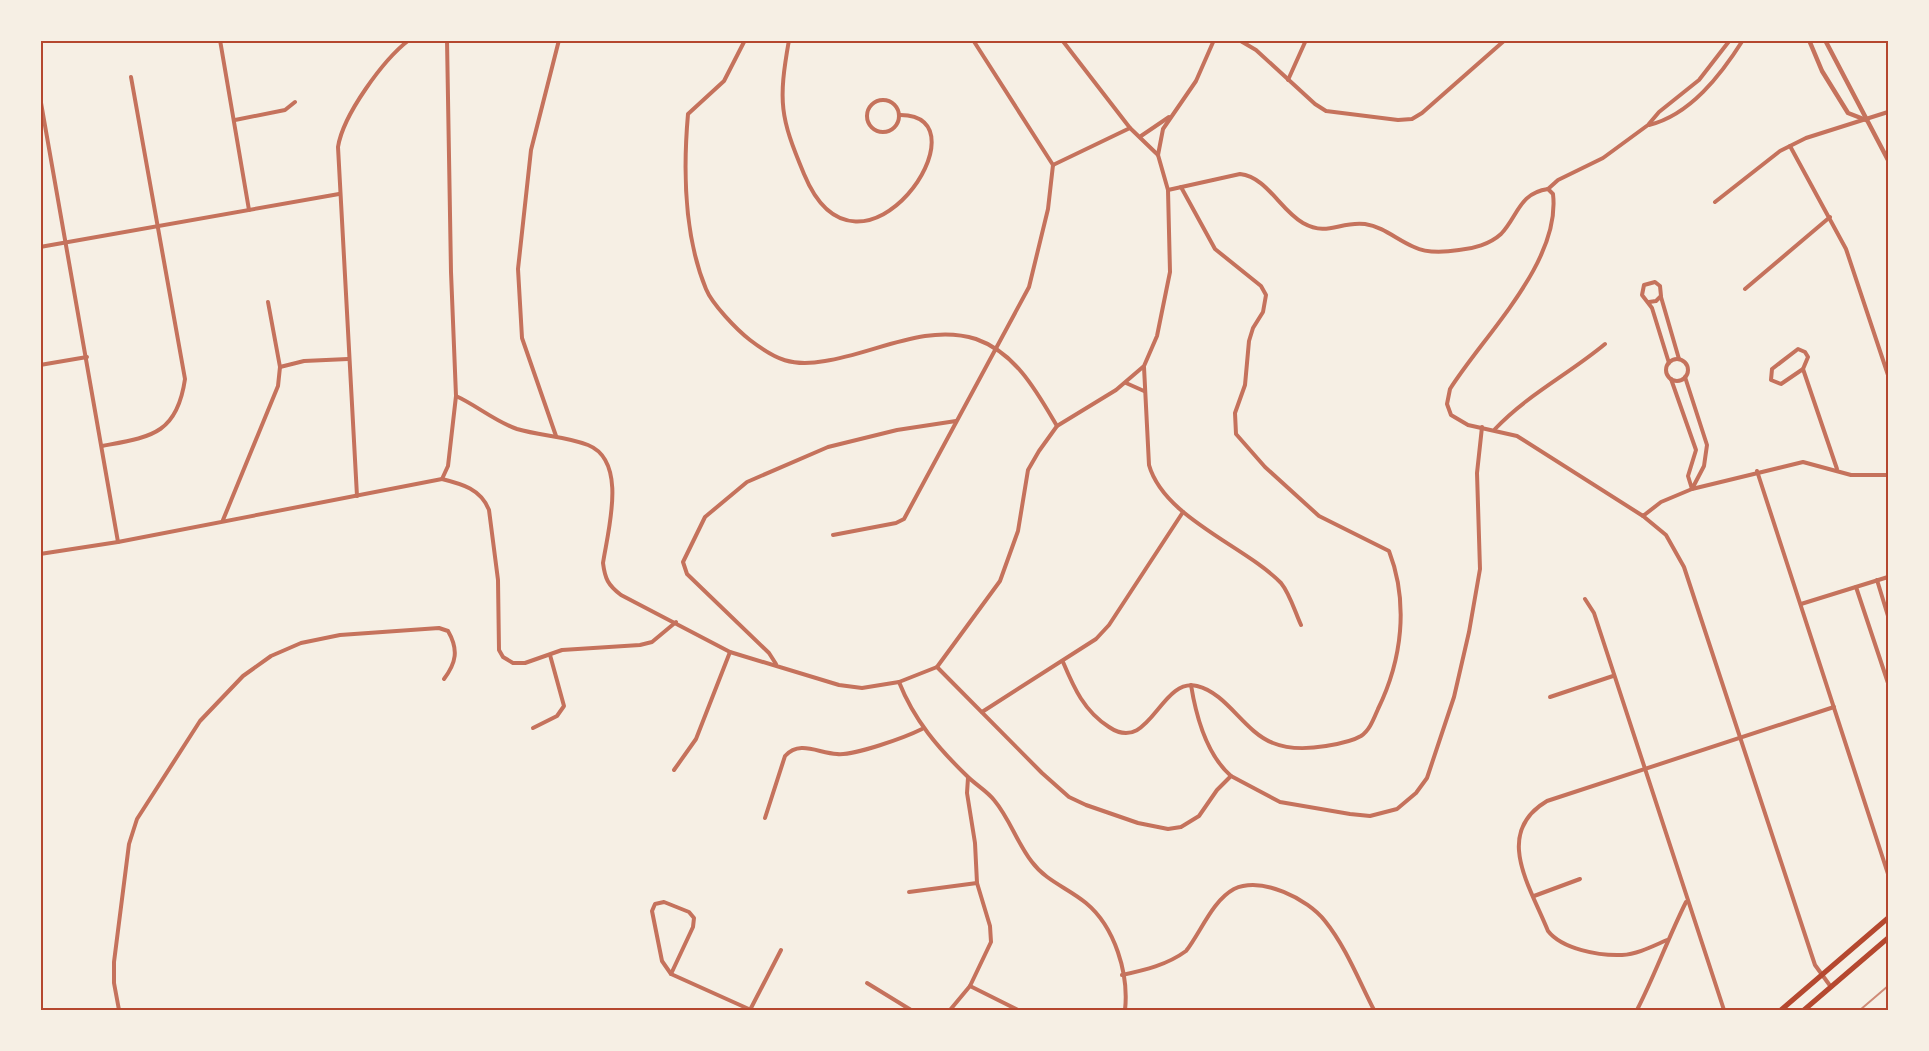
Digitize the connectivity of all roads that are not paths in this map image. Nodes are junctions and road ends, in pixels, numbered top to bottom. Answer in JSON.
{"nodes":[{"id":1,"x":220,"y":40,"type":"edge"},
{"id":2,"x":409,"y":40,"type":"edge"},
{"id":3,"x":447,"y":40,"type":"edge"},
{"id":4,"x":559,"y":40,"type":"edge"},
{"id":5,"x":745,"y":40,"type":"edge"},
{"id":6,"x":789,"y":40,"type":"edge"},
{"id":7,"x":973,"y":40,"type":"edge"},
{"id":8,"x":1062,"y":40,"type":"edge"},
{"id":9,"x":1214,"y":40,"type":"edge"},
{"id":10,"x":1239,"y":40,"type":"edge"},
{"id":11,"x":1306,"y":40,"type":"edge"},
{"id":12,"x":1504,"y":40,"type":"edge"},
{"id":13,"x":1730,"y":40,"type":"edge"},
{"id":14,"x":1743,"y":40,"type":"edge"},
{"id":15,"x":1809,"y":40,"type":"edge"},
{"id":16,"x":1825,"y":40,"type":"edge"},
{"id":17,"x":131,"y":77,"type":"dead end"},
{"id":18,"x":1288,"y":80,"type":"junction"},
{"id":19,"x":40,"y":98,"type":"edge"},
{"id":20,"x":295,"y":102,"type":"dead end"},
{"id":21,"x":1888,"y":112,"type":"edge"},
{"id":22,"x":899,"y":114,"type":"junction"},
{"id":23,"x":1169,"y":117,"type":"junction"},
{"id":24,"x":235,"y":120,"type":"junction"},
{"id":25,"x":1866,"y":120,"type":"junction"},
{"id":26,"x":1648,"y":125,"type":"junction"},
{"id":27,"x":1130,"y":128,"type":"junction"},
{"id":28,"x":1141,"y":136,"type":"junction"},
{"id":29,"x":1790,"y":146,"type":"junction"},
{"id":30,"x":1158,"y":155,"type":"junction"},
{"id":31,"x":1888,"y":160,"type":"edge"},
{"id":32,"x":1053,"y":165,"type":"junction"},
{"id":33,"x":1181,"y":187,"type":"junction"},
{"id":34,"x":1548,"y":189,"type":"junction"},
{"id":35,"x":1168,"y":190,"type":"junction"},
{"id":36,"x":339,"y":194,"type":"junction"},
{"id":37,"x":1715,"y":202,"type":"dead end"},
{"id":38,"x":249,"y":210,"type":"junction"},
{"id":39,"x":1830,"y":217,"type":"junction"},
{"id":40,"x":159,"y":226,"type":"junction"},
{"id":41,"x":67,"y":243,"type":"junction"},
{"id":42,"x":40,"y":248,"type":"edge"},
{"id":43,"x":1745,"y":289,"type":"dead end"},
{"id":44,"x":1661,"y":296,"type":"junction"},
{"id":45,"x":268,"y":302,"type":"dead end"},
{"id":46,"x":1649,"y":302,"type":"junction"},
{"id":47,"x":1605,"y":344,"type":"dead end"},
{"id":48,"x":998,"y":348,"type":"junction"},
{"id":49,"x":87,"y":357,"type":"junction"},
{"id":50,"x":348,"y":359,"type":"junction"},
{"id":51,"x":1679,"y":359,"type":"junction"},
{"id":52,"x":1669,"y":363,"type":"junction"},
{"id":53,"x":40,"y":365,"type":"edge"},
{"id":54,"x":1143,"y":366,"type":"junction"},
{"id":55,"x":280,"y":367,"type":"junction"},
{"id":56,"x":1803,"y":369,"type":"junction"},
{"id":57,"x":1888,"y":375,"type":"edge"},
{"id":58,"x":1684,"y":377,"type":"junction"},
{"id":59,"x":1671,"y":379,"type":"junction"},
{"id":60,"x":1125,"y":383,"type":"junction"},
{"id":61,"x":1144,"y":391,"type":"junction"},
{"id":62,"x":456,"y":396,"type":"junction"},
{"id":63,"x":956,"y":421,"type":"junction"},
{"id":64,"x":1057,"y":426,"type":"junction"},
{"id":65,"x":1482,"y":428,"type":"junction"},
{"id":66,"x":1495,"y":429,"type":"junction"},
{"id":67,"x":556,"y":436,"type":"junction"},
{"id":68,"x":102,"y":446,"type":"junction"},
{"id":69,"x":1838,"y":470,"type":"junction"},
{"id":70,"x":1757,"y":471,"type":"junction"},
{"id":71,"x":1888,"y":475,"type":"edge"},
{"id":72,"x":442,"y":479,"type":"junction"},
{"id":73,"x":1692,"y":489,"type":"junction"},
{"id":74,"x":357,"y":496,"type":"junction"},
{"id":75,"x":1183,"y":512,"type":"junction"},
{"id":76,"x":1643,"y":516,"type":"junction"},
{"id":77,"x":223,"y":520,"type":"junction"},
{"id":78,"x":833,"y":535,"type":"dead end"},
{"id":79,"x":118,"y":542,"type":"junction"},
{"id":80,"x":40,"y":554,"type":"edge"},
{"id":81,"x":1888,"y":577,"type":"edge"},
{"id":82,"x":1877,"y":580,"type":"junction"},
{"id":83,"x":1856,"y":587,"type":"junction"},
{"id":84,"x":1585,"y":599,"type":"dead end"},
{"id":85,"x":1801,"y":604,"type":"junction"},
{"id":86,"x":1888,"y":616,"type":"edge"},
{"id":87,"x":676,"y":622,"type":"junction"},
{"id":88,"x":1301,"y":625,"type":"dead end"},
{"id":89,"x":730,"y":652,"type":"junction"},
{"id":90,"x":550,"y":655,"type":"junction"},
{"id":91,"x":1063,"y":662,"type":"junction"},
{"id":92,"x":776,"y":665,"type":"junction"},
{"id":93,"x":937,"y":667,"type":"junction"},
{"id":94,"x":1613,"y":676,"type":"junction"},
{"id":95,"x":444,"y":679,"type":"dead end"},
{"id":96,"x":898,"y":682,"type":"junction"},
{"id":97,"x":1888,"y":683,"type":"edge"},
{"id":98,"x":1191,"y":685,"type":"junction"},
{"id":99,"x":1550,"y":697,"type":"dead end"},
{"id":100,"x":1834,"y":707,"type":"junction"},
{"id":101,"x":982,"y":712,"type":"junction"},
{"id":102,"x":533,"y":728,"type":"dead end"},
{"id":103,"x":922,"y":729,"type":"junction"},
{"id":104,"x":1739,"y":738,"type":"junction"},
{"id":105,"x":1645,"y":768,"type":"junction"},
{"id":106,"x":674,"y":770,"type":"dead end"},
{"id":107,"x":1231,"y":776,"type":"junction"},
{"id":108,"x":968,"y":777,"type":"junction"},
{"id":109,"x":765,"y":818,"type":"dead end"},
{"id":110,"x":1888,"y":873,"type":"edge"},
{"id":111,"x":1580,"y":879,"type":"dead end"},
{"id":112,"x":977,"y":883,"type":"junction"},
{"id":113,"x":909,"y":892,"type":"dead end"},
{"id":114,"x":1534,"y":896,"type":"junction"},
{"id":115,"x":1687,"y":901,"type":"junction"},
{"id":116,"x":1888,"y":918,"type":"edge"},
{"id":117,"x":1888,"y":938,"type":"edge"},
{"id":118,"x":1667,"y":940,"type":"junction"},
{"id":119,"x":781,"y":950,"type":"dead end"},
{"id":120,"x":671,"y":974,"type":"junction"},
{"id":121,"x":1122,"y":975,"type":"junction"},
{"id":122,"x":1822,"y":975,"type":"junction"},
{"id":123,"x":867,"y":983,"type":"dead end"},
{"id":124,"x":970,"y":986,"type":"junction"},
{"id":125,"x":1831,"y":987,"type":"junction"},
{"id":126,"x":751,"y":1010,"type":"edge"},
{"id":127,"x":119,"y":1011,"type":"edge"},
{"id":128,"x":911,"y":1011,"type":"edge"},
{"id":129,"x":950,"y":1011,"type":"edge"},
{"id":130,"x":1018,"y":1011,"type":"edge"},
{"id":131,"x":1125,"y":1011,"type":"edge"},
{"id":132,"x":1374,"y":1011,"type":"edge"},
{"id":133,"x":1637,"y":1011,"type":"edge"},
{"id":134,"x":1724,"y":1011,"type":"edge"},
{"id":135,"x":1781,"y":1011,"type":"edge"},
{"id":136,"x":1804,"y":1011,"type":"edge"}],
"edges":[{"from":1,"to":24,"type":"street"},
{"from":2,"to":36,"type":"street"},
{"from":3,"to":62,"type":"street"},
{"from":4,"to":67,"type":"street"},
{"from":5,"to":48,"type":"street"},
{"from":6,"to":22,"type":"street"},
{"from":7,"to":32,"type":"street"},
{"from":8,"to":27,"type":"street"},
{"from":9,"to":23,"type":"street"},
{"from":10,"to":18,"type":"street"},
{"from":11,"to":18,"type":"street"},
{"from":12,"to":18,"type":"street"},
{"from":13,"to":26,"type":"street"},
{"from":14,"to":26,"type":"street"},
{"from":15,"to":25,"type":"street"},
{"from":16,"to":25,"type":"street"},
{"from":17,"to":40,"type":"street"},
{"from":19,"to":41,"type":"street"},
{"from":20,"to":24,"type":"street"},
{"from":21,"to":25,"type":"street"},
{"from":22,"to":22,"type":"street"},
{"from":23,"to":28,"type":"street"},
{"from":23,"to":30,"type":"street"},
{"from":24,"to":38,"type":"street"},
{"from":25,"to":29,"type":"street"},
{"from":25,"to":31,"type":"street"},
{"from":26,"to":34,"type":"street"},
{"from":27,"to":28,"type":"street"},
{"from":27,"to":32,"type":"street"},
{"from":28,"to":30,"type":"street"},
{"from":29,"to":37,"type":"street"},
{"from":29,"to":39,"type":"street"},
{"from":30,"to":35,"type":"street"},
{"from":32,"to":48,"type":"street"},
{"from":33,"to":34,"type":"street"},
{"from":33,"to":35,"type":"street"},
{"from":33,"to":98,"type":"street"},
{"from":34,"to":65,"type":"street"},
{"from":35,"to":54,"type":"street"},
{"from":36,"to":38,"type":"street"},
{"from":36,"to":50,"type":"street"},
{"from":38,"to":40,"type":"street"},
{"from":39,"to":43,"type":"street"},
{"from":39,"to":57,"type":"street"},
{"from":40,"to":41,"type":"street"},
{"from":40,"to":68,"type":"street"},
{"from":41,"to":42,"type":"street"},
{"from":41,"to":49,"type":"street"},
{"from":44,"to":46,"type":"street"},
{"from":44,"to":46,"type":"street"},
{"from":44,"to":51,"type":"street"},
{"from":45,"to":55,"type":"street"},
{"from":46,"to":52,"type":"street"},
{"from":47,"to":66,"type":"street"},
{"from":48,"to":63,"type":"street"},
{"from":48,"to":64,"type":"street"},
{"from":49,"to":53,"type":"street"},
{"from":49,"to":68,"type":"street"},
{"from":50,"to":55,"type":"street"},
{"from":50,"to":74,"type":"street"},
{"from":51,"to":52,"type":"street"},
{"from":51,"to":58,"type":"street"},
{"from":52,"to":59,"type":"street"},
{"from":54,"to":60,"type":"street"},
{"from":54,"to":61,"type":"street"},
{"from":55,"to":77,"type":"street"},
{"from":56,"to":56,"type":"street"},
{"from":56,"to":69,"type":"street"},
{"from":58,"to":59,"type":"street"},
{"from":58,"to":73,"type":"street"},
{"from":59,"to":73,"type":"street"},
{"from":60,"to":61,"type":"street"},
{"from":60,"to":64,"type":"street"},
{"from":61,"to":75,"type":"street"},
{"from":62,"to":67,"type":"street"},
{"from":62,"to":72,"type":"street"},
{"from":63,"to":78,"type":"street"},
{"from":63,"to":92,"type":"street"},
{"from":64,"to":93,"type":"street"},
{"from":65,"to":66,"type":"street"},
{"from":65,"to":107,"type":"street"},
{"from":66,"to":76,"type":"street"},
{"from":67,"to":87,"type":"street"},
{"from":68,"to":79,"type":"street"},
{"from":69,"to":70,"type":"street"},
{"from":69,"to":71,"type":"street"},
{"from":70,"to":73,"type":"street"},
{"from":70,"to":85,"type":"street"},
{"from":72,"to":74,"type":"street"},
{"from":72,"to":90,"type":"street"},
{"from":73,"to":76,"type":"street"},
{"from":74,"to":77,"type":"street"},
{"from":75,"to":88,"type":"street"},
{"from":75,"to":91,"type":"street"},
{"from":76,"to":104,"type":"street"},
{"from":77,"to":79,"type":"street"},
{"from":79,"to":80,"type":"street"},
{"from":81,"to":82,"type":"street"},
{"from":82,"to":83,"type":"street"},
{"from":82,"to":86,"type":"street"},
{"from":83,"to":85,"type":"street"},
{"from":83,"to":97,"type":"street"},
{"from":84,"to":94,"type":"street"},
{"from":85,"to":100,"type":"street"},
{"from":87,"to":89,"type":"street"},
{"from":87,"to":90,"type":"street"},
{"from":89,"to":92,"type":"street"},
{"from":89,"to":106,"type":"street"},
{"from":90,"to":102,"type":"street"},
{"from":91,"to":98,"type":"street"},
{"from":91,"to":101,"type":"street"},
{"from":92,"to":96,"type":"street"},
{"from":93,"to":96,"type":"street"},
{"from":93,"to":101,"type":"street"},
{"from":94,"to":99,"type":"street"},
{"from":94,"to":105,"type":"street"},
{"from":95,"to":127,"type":"street"},
{"from":96,"to":103,"type":"street"},
{"from":98,"to":107,"type":"street"},
{"from":100,"to":104,"type":"street"},
{"from":100,"to":110,"type":"street"},
{"from":101,"to":107,"type":"street"},
{"from":103,"to":108,"type":"street"},
{"from":103,"to":109,"type":"street"},
{"from":104,"to":105,"type":"street"},
{"from":104,"to":122,"type":"street"},
{"from":105,"to":114,"type":"street"},
{"from":105,"to":115,"type":"street"},
{"from":108,"to":112,"type":"street"},
{"from":108,"to":121,"type":"street"},
{"from":111,"to":114,"type":"street"},
{"from":112,"to":113,"type":"street"},
{"from":112,"to":124,"type":"street"},
{"from":114,"to":118,"type":"street"},
{"from":115,"to":118,"type":"street"},
{"from":115,"to":134,"type":"street"},
{"from":116,"to":122,"type":"main road"},
{"from":117,"to":125,"type":"main road"},
{"from":118,"to":133,"type":"street"},
{"from":119,"to":126,"type":"street"},
{"from":120,"to":120,"type":"street"},
{"from":120,"to":126,"type":"street"},
{"from":121,"to":131,"type":"street"},
{"from":121,"to":132,"type":"street"},
{"from":122,"to":125,"type":"street"},
{"from":122,"to":135,"type":"main road"},
{"from":123,"to":128,"type":"street"},
{"from":124,"to":129,"type":"street"},
{"from":124,"to":130,"type":"street"},
{"from":125,"to":136,"type":"main road"}]}
